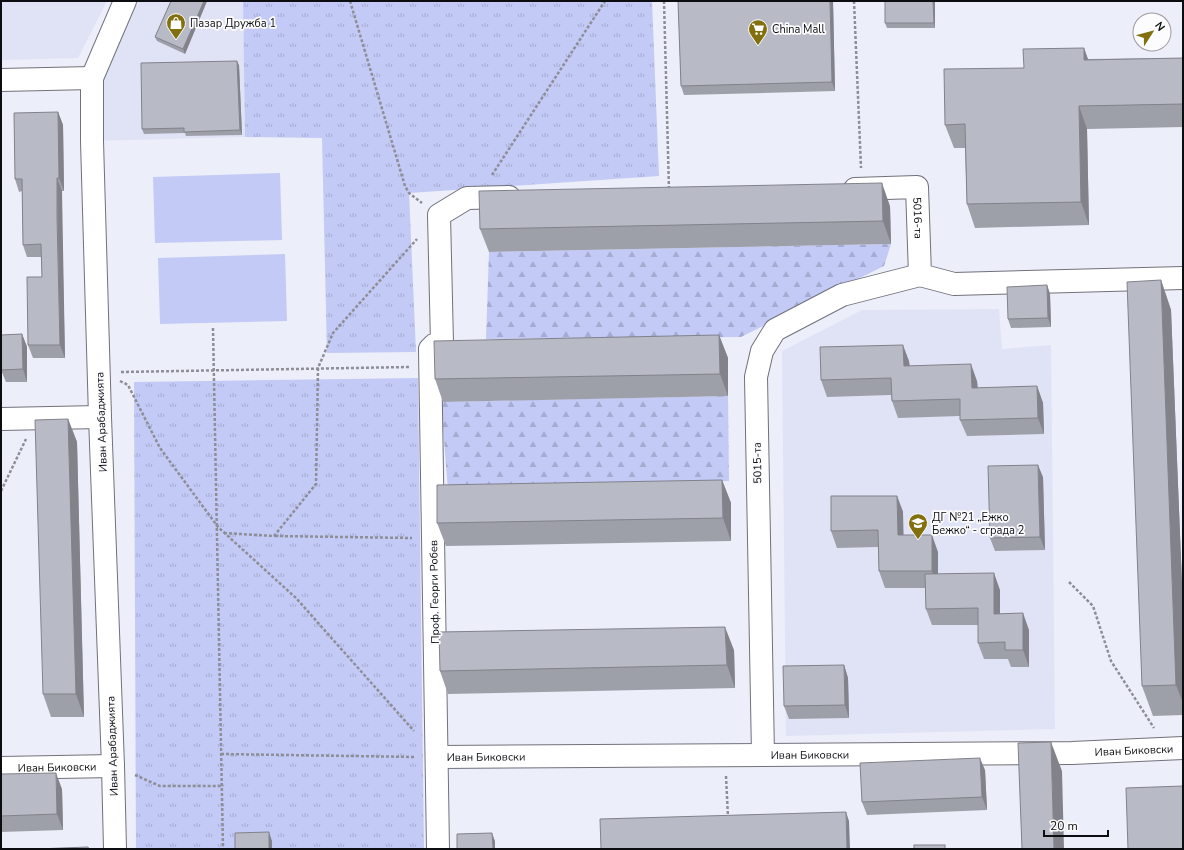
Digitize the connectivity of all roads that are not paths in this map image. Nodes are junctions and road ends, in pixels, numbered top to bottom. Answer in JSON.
{"nodes":[{"id":1,"x":125,"y":1,"type":"edge"},
{"id":2,"x":92,"y":78,"type":"junction"},
{"id":3,"x":1,"y":80,"type":"edge"},
{"id":4,"x":839,"y":189,"type":"edge"},
{"id":5,"x":529,"y":197,"type":"edge"},
{"id":6,"x":920,"y":275,"type":"junction"},
{"id":7,"x":1183,"y":278,"type":"edge"},
{"id":8,"x":100,"y":417,"type":"junction"},
{"id":9,"x":1,"y":419,"type":"edge"},
{"id":10,"x":1176,"y":749,"type":"edge"},
{"id":11,"x":763,"y":755,"type":"junction"},
{"id":12,"x":437,"y":757,"type":"junction"},
{"id":13,"x":113,"y":766,"type":"junction"},
{"id":14,"x":1,"y":768,"type":"edge"},
{"id":15,"x":115,"y":849,"type":"edge"},
{"id":16,"x":438,"y":849,"type":"edge"}],
"edges":[{"from":1,"to":2,"type":"street","name":"Иван Арабаджията"},
{"from":2,"to":3,"type":"street"},
{"from":2,"to":8,"type":"street","name":"Иван Арабаджията"},
{"from":4,"to":6,"type":"street","name":"5016-та"},
{"from":5,"to":12,"type":"street","name":"Проф. Георги Робев"},
{"from":6,"to":7,"type":"street"},
{"from":6,"to":11,"type":"street","name":"5015-та"},
{"from":8,"to":9,"type":"street"},
{"from":8,"to":13,"type":"street","name":"Иван Арабаджията"},
{"from":10,"to":11,"type":"street","name":"Иван Биковски"},
{"from":11,"to":12,"type":"street","name":"Иван Биковски"},
{"from":12,"to":16,"type":"street","name":"Проф. Георги Робев"},
{"from":13,"to":14,"type":"street","name":"Иван Биковски"},
{"from":13,"to":15,"type":"street","name":"Иван Арабаджията"}]}
